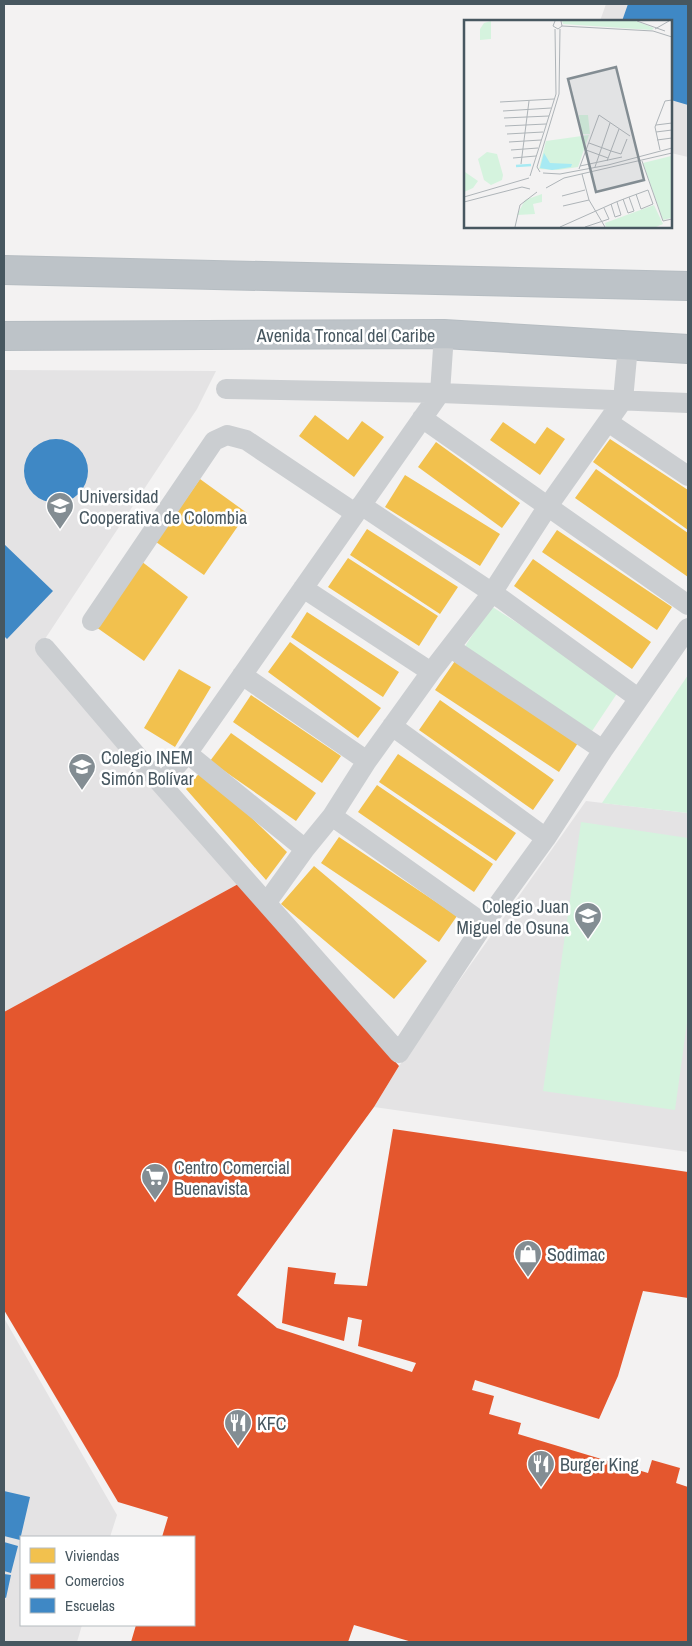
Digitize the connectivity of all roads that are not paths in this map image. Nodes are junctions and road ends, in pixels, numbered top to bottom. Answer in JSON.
{"nodes":[{"id":1,"x":4,"y":270,"type":"edge"},
{"id":2,"x":688,"y":286,"type":"edge"},
{"id":3,"x":444,"y":334,"type":"junction"},
{"id":4,"x":4,"y":336,"type":"edge"},
{"id":5,"x":628,"y":346,"type":"junction"},
{"id":6,"x":688,"y":349,"type":"edge"},
{"id":7,"x":226,"y":389,"type":"dead end"},
{"id":8,"x":440,"y":393,"type":"junction"},
{"id":9,"x":623,"y":400,"type":"junction"},
{"id":10,"x":688,"y":403,"type":"edge"},
{"id":11,"x":422,"y":418,"type":"junction"},
{"id":12,"x":608,"y":422,"type":"junction"},
{"id":13,"x":688,"y":476,"type":"edge"},
{"id":14,"x":548,"y":506,"type":"junction"},
{"id":15,"x":358,"y":509,"type":"junction"},
{"id":16,"x":302,"y":588,"type":"junction"},
{"id":17,"x":492,"y":593,"type":"junction"},
{"id":18,"x":688,"y":605,"type":"edge"},
{"id":19,"x":92,"y":621,"type":"dead end"},
{"id":20,"x":688,"y":628,"type":"edge"},
{"id":21,"x":45,"y":648,"type":"dead end"},
{"id":22,"x":451,"y":648,"type":"junction"},
{"id":23,"x":431,"y":672,"type":"junction"},
{"id":24,"x":242,"y":675,"type":"junction"},
{"id":25,"x":638,"y":698,"type":"junction"},
{"id":26,"x":392,"y":726,"type":"junction"},
{"id":27,"x":603,"y":750,"type":"junction"},
{"id":28,"x":187,"y":753,"type":"junction"},
{"id":29,"x":367,"y":761,"type":"junction"},
{"id":30,"x":161,"y":784,"type":"junction"},
{"id":31,"x":332,"y":816,"type":"junction"},
{"id":32,"x":546,"y":838,"type":"junction"},
{"id":33,"x":304,"y":849,"type":"junction"},
{"id":34,"x":267,"y":902,"type":"junction"},
{"id":35,"x":484,"y":924,"type":"junction"}],
"edges":[{"from":1,"to":2,"type":"highway"},
{"from":3,"to":4,"type":"highway","name":"Avenida Troncal del Caribe"},
{"from":3,"to":5,"type":"highway","name":"Avenida Troncal del Caribe"},
{"from":3,"to":8,"type":"street"},
{"from":5,"to":6,"type":"highway","name":"Avenida Troncal del Caribe"},
{"from":5,"to":9,"type":"street"},
{"from":7,"to":8,"type":"street"},
{"from":8,"to":9,"type":"street"},
{"from":8,"to":11,"type":"street"},
{"from":9,"to":10,"type":"street"},
{"from":9,"to":12,"type":"street"},
{"from":11,"to":14,"type":"street"},
{"from":11,"to":15,"type":"street"},
{"from":12,"to":13,"type":"street"},
{"from":12,"to":14,"type":"street"},
{"from":14,"to":17,"type":"street"},
{"from":14,"to":18,"type":"street"},
{"from":15,"to":16,"type":"street"},
{"from":15,"to":17,"type":"street"},
{"from":15,"to":19,"type":"street"},
{"from":16,"to":23,"type":"street"},
{"from":16,"to":24,"type":"street"},
{"from":17,"to":22,"type":"street"},
{"from":17,"to":25,"type":"street"},
{"from":20,"to":25,"type":"street"},
{"from":21,"to":30,"type":"street"},
{"from":22,"to":23,"type":"street"},
{"from":22,"to":27,"type":"street"},
{"from":23,"to":26,"type":"street"},
{"from":24,"to":28,"type":"street"},
{"from":24,"to":29,"type":"street"},
{"from":25,"to":27,"type":"street"},
{"from":26,"to":29,"type":"street"},
{"from":26,"to":32,"type":"street"},
{"from":27,"to":32,"type":"street"},
{"from":28,"to":30,"type":"street"},
{"from":28,"to":33,"type":"street"},
{"from":29,"to":31,"type":"street"},
{"from":30,"to":34,"type":"street"},
{"from":31,"to":33,"type":"street"},
{"from":31,"to":35,"type":"street"},
{"from":32,"to":35,"type":"street"},
{"from":33,"to":34,"type":"street"},
{"from":34,"to":35,"type":"street"}]}
